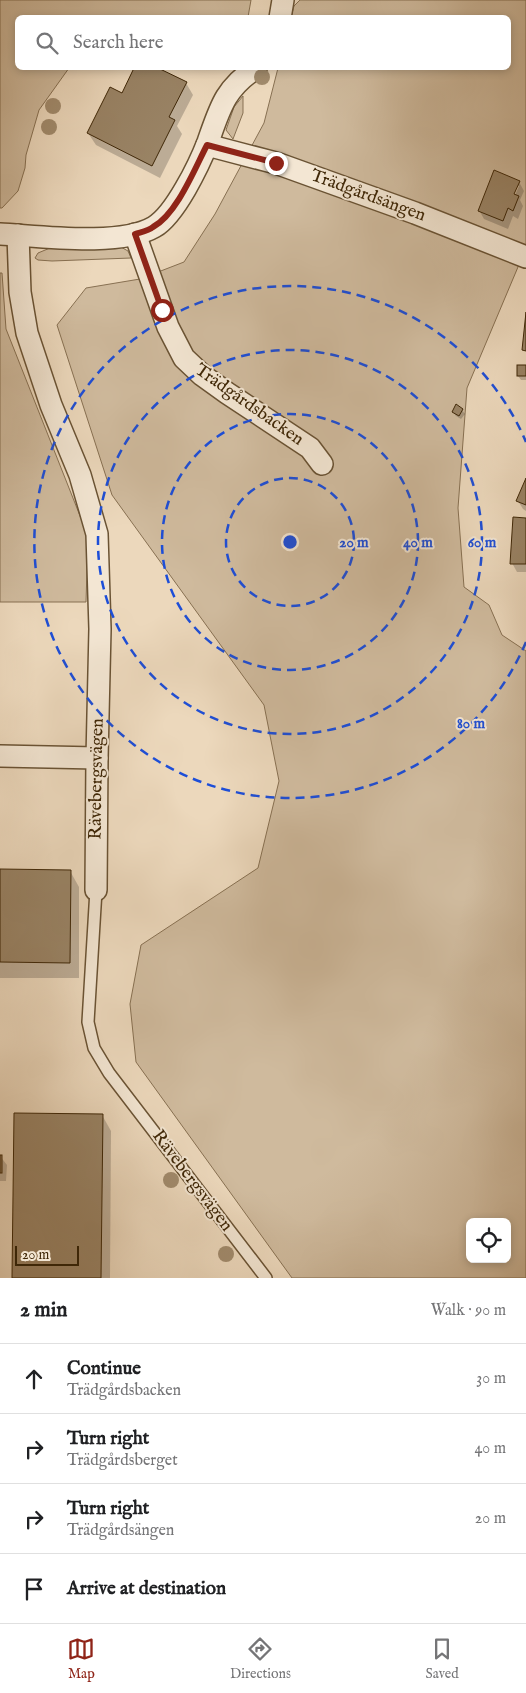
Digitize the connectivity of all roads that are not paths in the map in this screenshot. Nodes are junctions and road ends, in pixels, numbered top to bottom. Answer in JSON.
{"nodes":[{"id":1,"x":283,"y":0,"type":"edge"},
{"id":2,"x":280,"y":15,"type":"edge"},
{"id":3,"x":253,"y":70,"type":"edge"},
{"id":4,"x":207,"y":145,"type":"junction"},
{"id":5,"x":135,"y":234,"type":"junction"},
{"id":6,"x":9,"y":235,"type":"edge"},
{"id":7,"x":526,"y":257,"type":"edge"},
{"id":8,"x":322,"y":464,"type":"dead end"},
{"id":9,"x":0,"y":756,"type":"edge"},
{"id":10,"x":97,"y":758,"type":"junction"},
{"id":11,"x":96,"y":890,"type":"joint"},
{"id":12,"x":266,"y":1278,"type":"edge"}],
"edges":[{"from":1,"to":2,"type":"street"},
{"from":3,"to":4,"type":"street"},
{"from":4,"to":5,"type":"street"},
{"from":4,"to":7,"type":"street","name":"Trädgårdsängen"},
{"from":5,"to":6,"type":"street"},
{"from":5,"to":8,"type":"street","name":"Trädgårdsbacken"},
{"from":6,"to":10,"type":"street","name":"Rävebergsvägen"},
{"from":9,"to":10,"type":"street"},
{"from":10,"to":11,"type":"street","name":"Rävebergsvägen"},
{"from":11,"to":12,"type":"lane","name":"Rävebergsvägen"}]}
